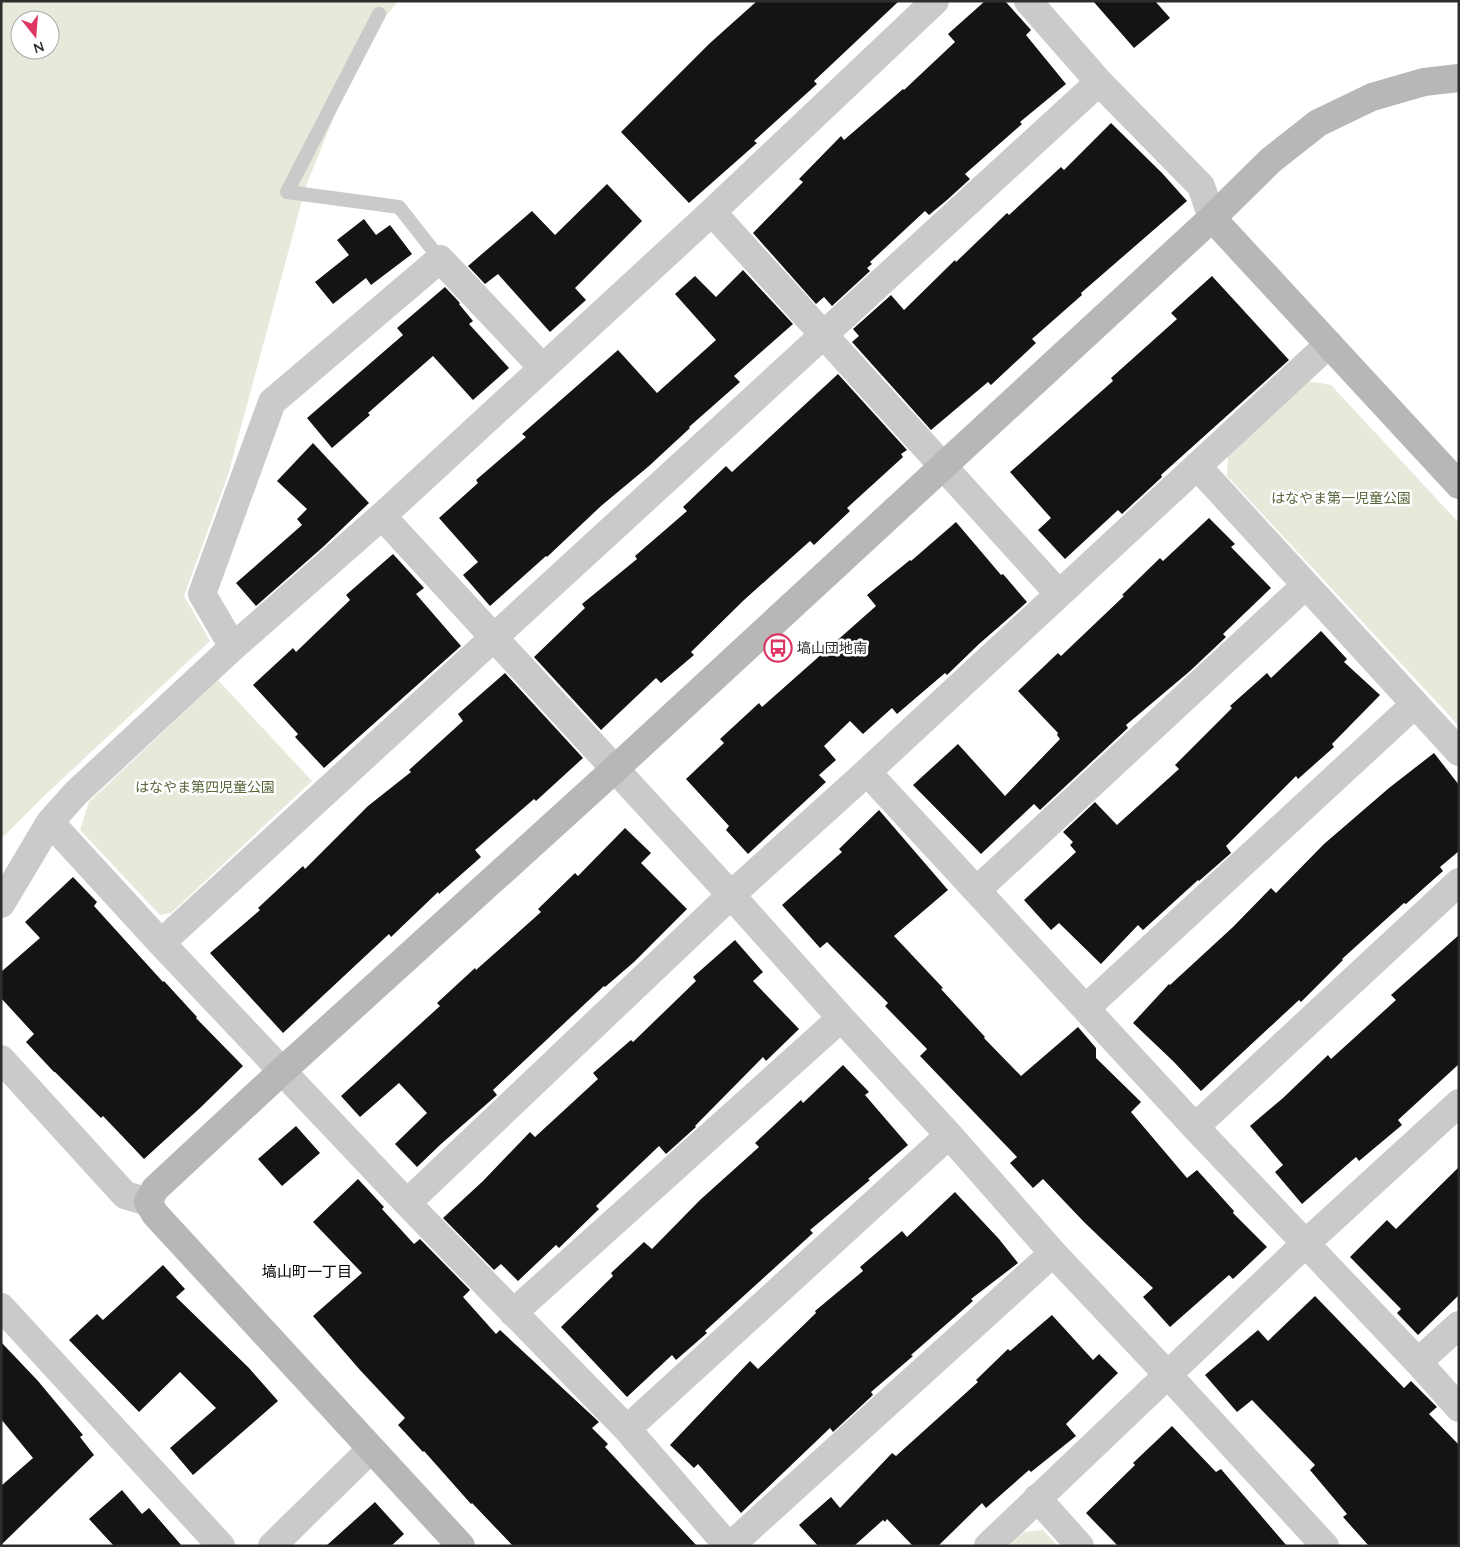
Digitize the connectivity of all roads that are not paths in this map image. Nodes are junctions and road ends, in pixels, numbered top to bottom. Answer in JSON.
{"nodes":[{"id":1,"x":935,"y":1,"type":"edge"},
{"id":2,"x":1028,"y":1,"type":"edge"},
{"id":3,"x":379,"y":14,"type":"dead end"},
{"id":4,"x":1459,"y":78,"type":"edge"},
{"id":5,"x":1099,"y":82,"type":"junction"},
{"id":6,"x":712,"y":212,"type":"junction"},
{"id":7,"x":1212,"y":218,"type":"junction"},
{"id":8,"x":440,"y":259,"type":"junction"},
{"id":9,"x":823,"y":334,"type":"junction"},
{"id":10,"x":1329,"y":344,"type":"junction"},
{"id":11,"x":542,"y":367,"type":"junction"},
{"id":12,"x":942,"y":466,"type":"junction"},
{"id":13,"x":1197,"y":466,"type":"junction"},
{"id":14,"x":1459,"y":485,"type":"edge"},
{"id":15,"x":382,"y":516,"type":"junction"},
{"id":16,"x":1305,"y":586,"type":"junction"},
{"id":17,"x":1059,"y":594,"type":"junction"},
{"id":18,"x":494,"y":638,"type":"junction"},
{"id":19,"x":233,"y":647,"type":"junction"},
{"id":20,"x":1414,"y":705,"type":"junction"},
{"id":21,"x":1459,"y":752,"type":"edge"},
{"id":22,"x":615,"y":768,"type":"junction"},
{"id":23,"x":867,"y":772,"type":"junction"},
{"id":24,"x":50,"y":822,"type":"junction"},
{"id":25,"x":1459,"y":882,"type":"edge"},
{"id":26,"x":977,"y":890,"type":"junction"},
{"id":27,"x":731,"y":895,"type":"junction"},
{"id":28,"x":1,"y":904,"type":"edge"},
{"id":29,"x":161,"y":943,"type":"junction"},
{"id":30,"x":1086,"y":1008,"type":"junction"},
{"id":31,"x":841,"y":1018,"type":"junction"},
{"id":32,"x":1,"y":1058,"type":"edge"},
{"id":33,"x":282,"y":1071,"type":"junction"},
{"id":34,"x":1459,"y":1103,"type":"edge"},
{"id":35,"x":1195,"y":1127,"type":"junction"},
{"id":36,"x":949,"y":1135,"type":"junction"},
{"id":37,"x":148,"y":1202,"type":"junction"},
{"id":38,"x":407,"y":1203,"type":"junction"},
{"id":39,"x":1304,"y":1244,"type":"junction"},
{"id":40,"x":1053,"y":1254,"type":"junction"},
{"id":41,"x":1,"y":1307,"type":"edge"},
{"id":42,"x":513,"y":1313,"type":"junction"},
{"id":43,"x":1459,"y":1325,"type":"edge"},
{"id":44,"x":1418,"y":1362,"type":"junction"},
{"id":45,"x":1168,"y":1375,"type":"junction"},
{"id":46,"x":1459,"y":1408,"type":"edge"},
{"id":47,"x":627,"y":1429,"type":"junction"},
{"id":48,"x":371,"y":1449,"type":"junction"},
{"id":49,"x":1037,"y":1498,"type":"junction"},
{"id":50,"x":221,"y":1546,"type":"edge"},
{"id":51,"x":272,"y":1546,"type":"edge"},
{"id":52,"x":461,"y":1546,"type":"edge"},
{"id":53,"x":729,"y":1546,"type":"edge"},
{"id":54,"x":988,"y":1546,"type":"edge"},
{"id":55,"x":1080,"y":1546,"type":"edge"},
{"id":56,"x":1325,"y":1546,"type":"edge"}],
"edges":[{"from":1,"to":6,"type":"street"},
{"from":2,"to":5,"type":"street"},
{"from":3,"to":8,"type":"lane"},
{"from":4,"to":7,"type":"street"},
{"from":5,"to":7,"type":"street"},
{"from":5,"to":9,"type":"street"},
{"from":6,"to":9,"type":"street"},
{"from":6,"to":11,"type":"street"},
{"from":7,"to":10,"type":"street"},
{"from":7,"to":12,"type":"street"},
{"from":8,"to":11,"type":"street"},
{"from":8,"to":19,"type":"street"},
{"from":9,"to":12,"type":"street"},
{"from":9,"to":18,"type":"street"},
{"from":10,"to":13,"type":"street"},
{"from":10,"to":14,"type":"street"},
{"from":11,"to":15,"type":"street"},
{"from":12,"to":17,"type":"street"},
{"from":12,"to":22,"type":"street"},
{"from":13,"to":16,"type":"street"},
{"from":13,"to":17,"type":"street"},
{"from":15,"to":18,"type":"street"},
{"from":15,"to":19,"type":"street"},
{"from":16,"to":20,"type":"street"},
{"from":16,"to":26,"type":"street"},
{"from":17,"to":23,"type":"street"},
{"from":18,"to":22,"type":"street"},
{"from":18,"to":29,"type":"street"},
{"from":19,"to":24,"type":"street"},
{"from":20,"to":21,"type":"street"},
{"from":20,"to":30,"type":"street"},
{"from":22,"to":27,"type":"street"},
{"from":22,"to":33,"type":"street"},
{"from":23,"to":26,"type":"street"},
{"from":23,"to":27,"type":"street"},
{"from":24,"to":28,"type":"street"},
{"from":24,"to":29,"type":"street"},
{"from":25,"to":35,"type":"street"},
{"from":26,"to":30,"type":"street"},
{"from":27,"to":31,"type":"street"},
{"from":27,"to":38,"type":"street"},
{"from":29,"to":33,"type":"street"},
{"from":30,"to":35,"type":"street"},
{"from":31,"to":36,"type":"street"},
{"from":31,"to":42,"type":"street"},
{"from":32,"to":37,"type":"street"},
{"from":33,"to":37,"type":"street"},
{"from":33,"to":38,"type":"street"},
{"from":34,"to":39,"type":"street"},
{"from":35,"to":39,"type":"street"},
{"from":36,"to":40,"type":"street"},
{"from":36,"to":47,"type":"street"},
{"from":37,"to":48,"type":"street"},
{"from":38,"to":42,"type":"street"},
{"from":39,"to":44,"type":"street"},
{"from":39,"to":45,"type":"street"},
{"from":40,"to":45,"type":"street"},
{"from":40,"to":53,"type":"street"},
{"from":41,"to":50,"type":"street"},
{"from":42,"to":47,"type":"street"},
{"from":43,"to":44,"type":"street"},
{"from":44,"to":46,"type":"street"},
{"from":45,"to":49,"type":"street"},
{"from":45,"to":56,"type":"street"},
{"from":47,"to":53,"type":"street"},
{"from":48,"to":51,"type":"street"},
{"from":48,"to":52,"type":"street"},
{"from":49,"to":54,"type":"street"},
{"from":49,"to":55,"type":"street"}]}
